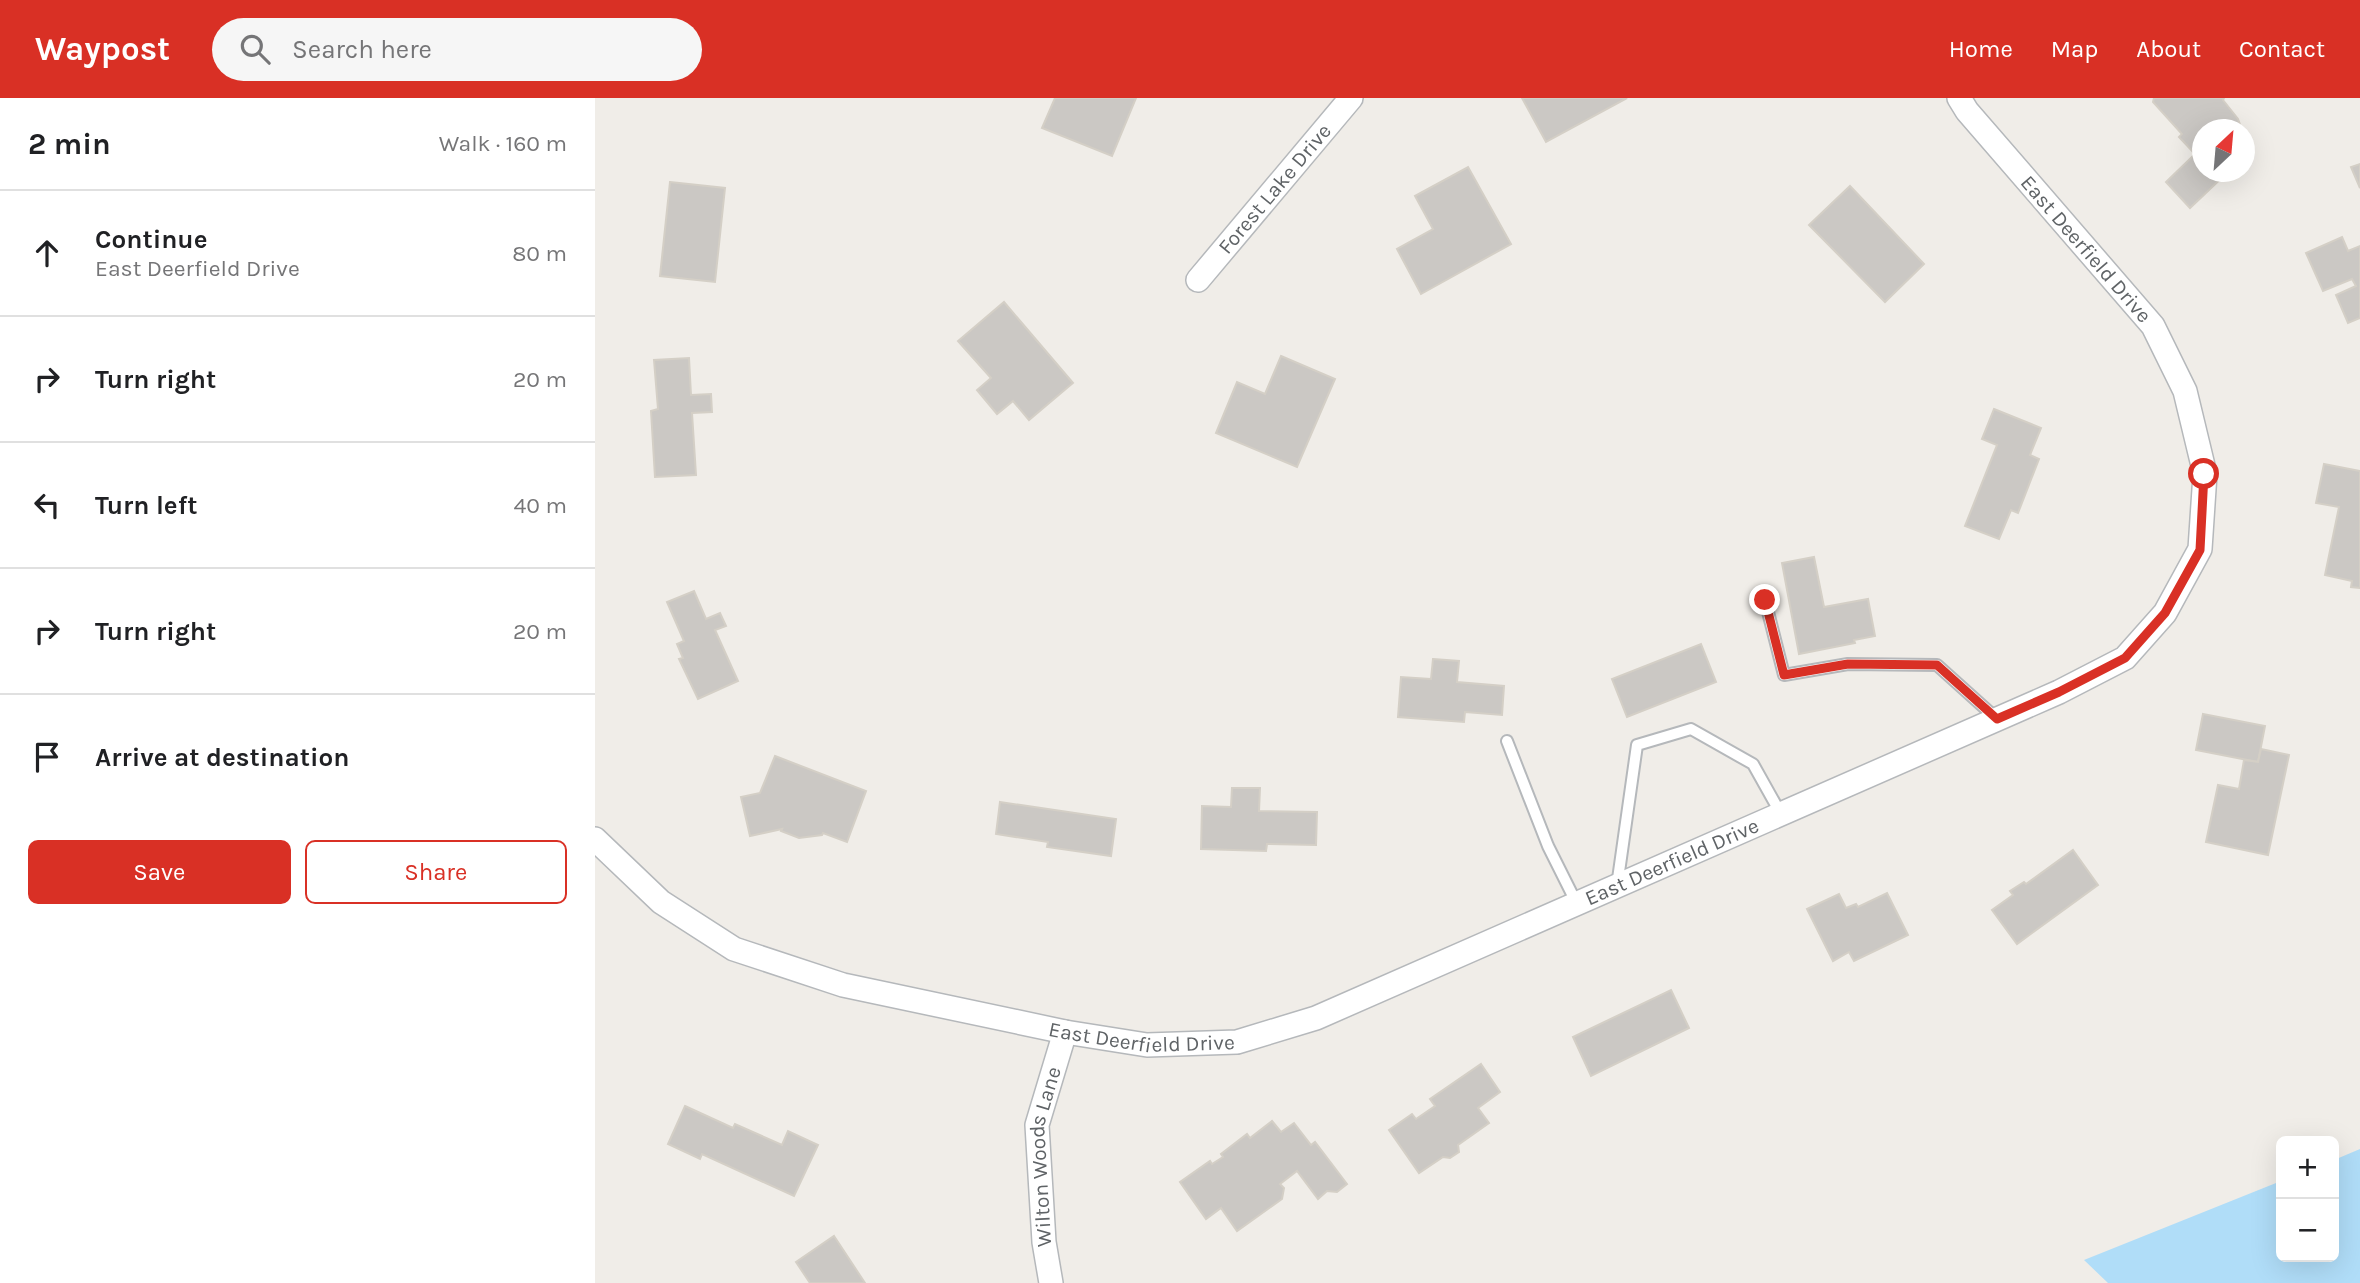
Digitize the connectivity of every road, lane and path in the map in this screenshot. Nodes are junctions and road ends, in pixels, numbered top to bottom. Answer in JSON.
{"nodes":[{"id":1,"x":1351,"y":98,"type":"edge"},
{"id":2,"x":1959,"y":98,"type":"edge"},
{"id":3,"x":1198,"y":280,"type":"dead end"},
{"id":4,"x":1765,"y":600,"type":"dead end"},
{"id":5,"x":1997,"y":719,"type":"junction"},
{"id":6,"x":1507,"y":741,"type":"dead end"},
{"id":7,"x":1781,"y":814,"type":"junction"},
{"id":8,"x":595,"y":839,"type":"edge"},
{"id":9,"x":1617,"y":886,"type":"junction"},
{"id":10,"x":1577,"y":904,"type":"junction"},
{"id":11,"x":1065,"y":1032,"type":"junction"},
{"id":12,"x":1051,"y":1283,"type":"edge"}],
"edges":[{"from":1,"to":3,"type":"street","name":"Forest Lake Drive"},
{"from":2,"to":5,"type":"street","name":"East Deerfield Drive"},
{"from":4,"to":5,"type":"lane"},
{"from":5,"to":7,"type":"street","name":"East Deerfield Drive"},
{"from":6,"to":10,"type":"lane"},
{"from":7,"to":9,"type":"street","name":"East Deerfield Drive"},
{"from":7,"to":9,"type":"lane"},
{"from":8,"to":11,"type":"street","name":"East Deerfield Drive"},
{"from":9,"to":10,"type":"street","name":"East Deerfield Drive"},
{"from":10,"to":11,"type":"street","name":"East Deerfield Drive"},
{"from":11,"to":12,"type":"street","name":"Wilton Woods Lane"}]}
